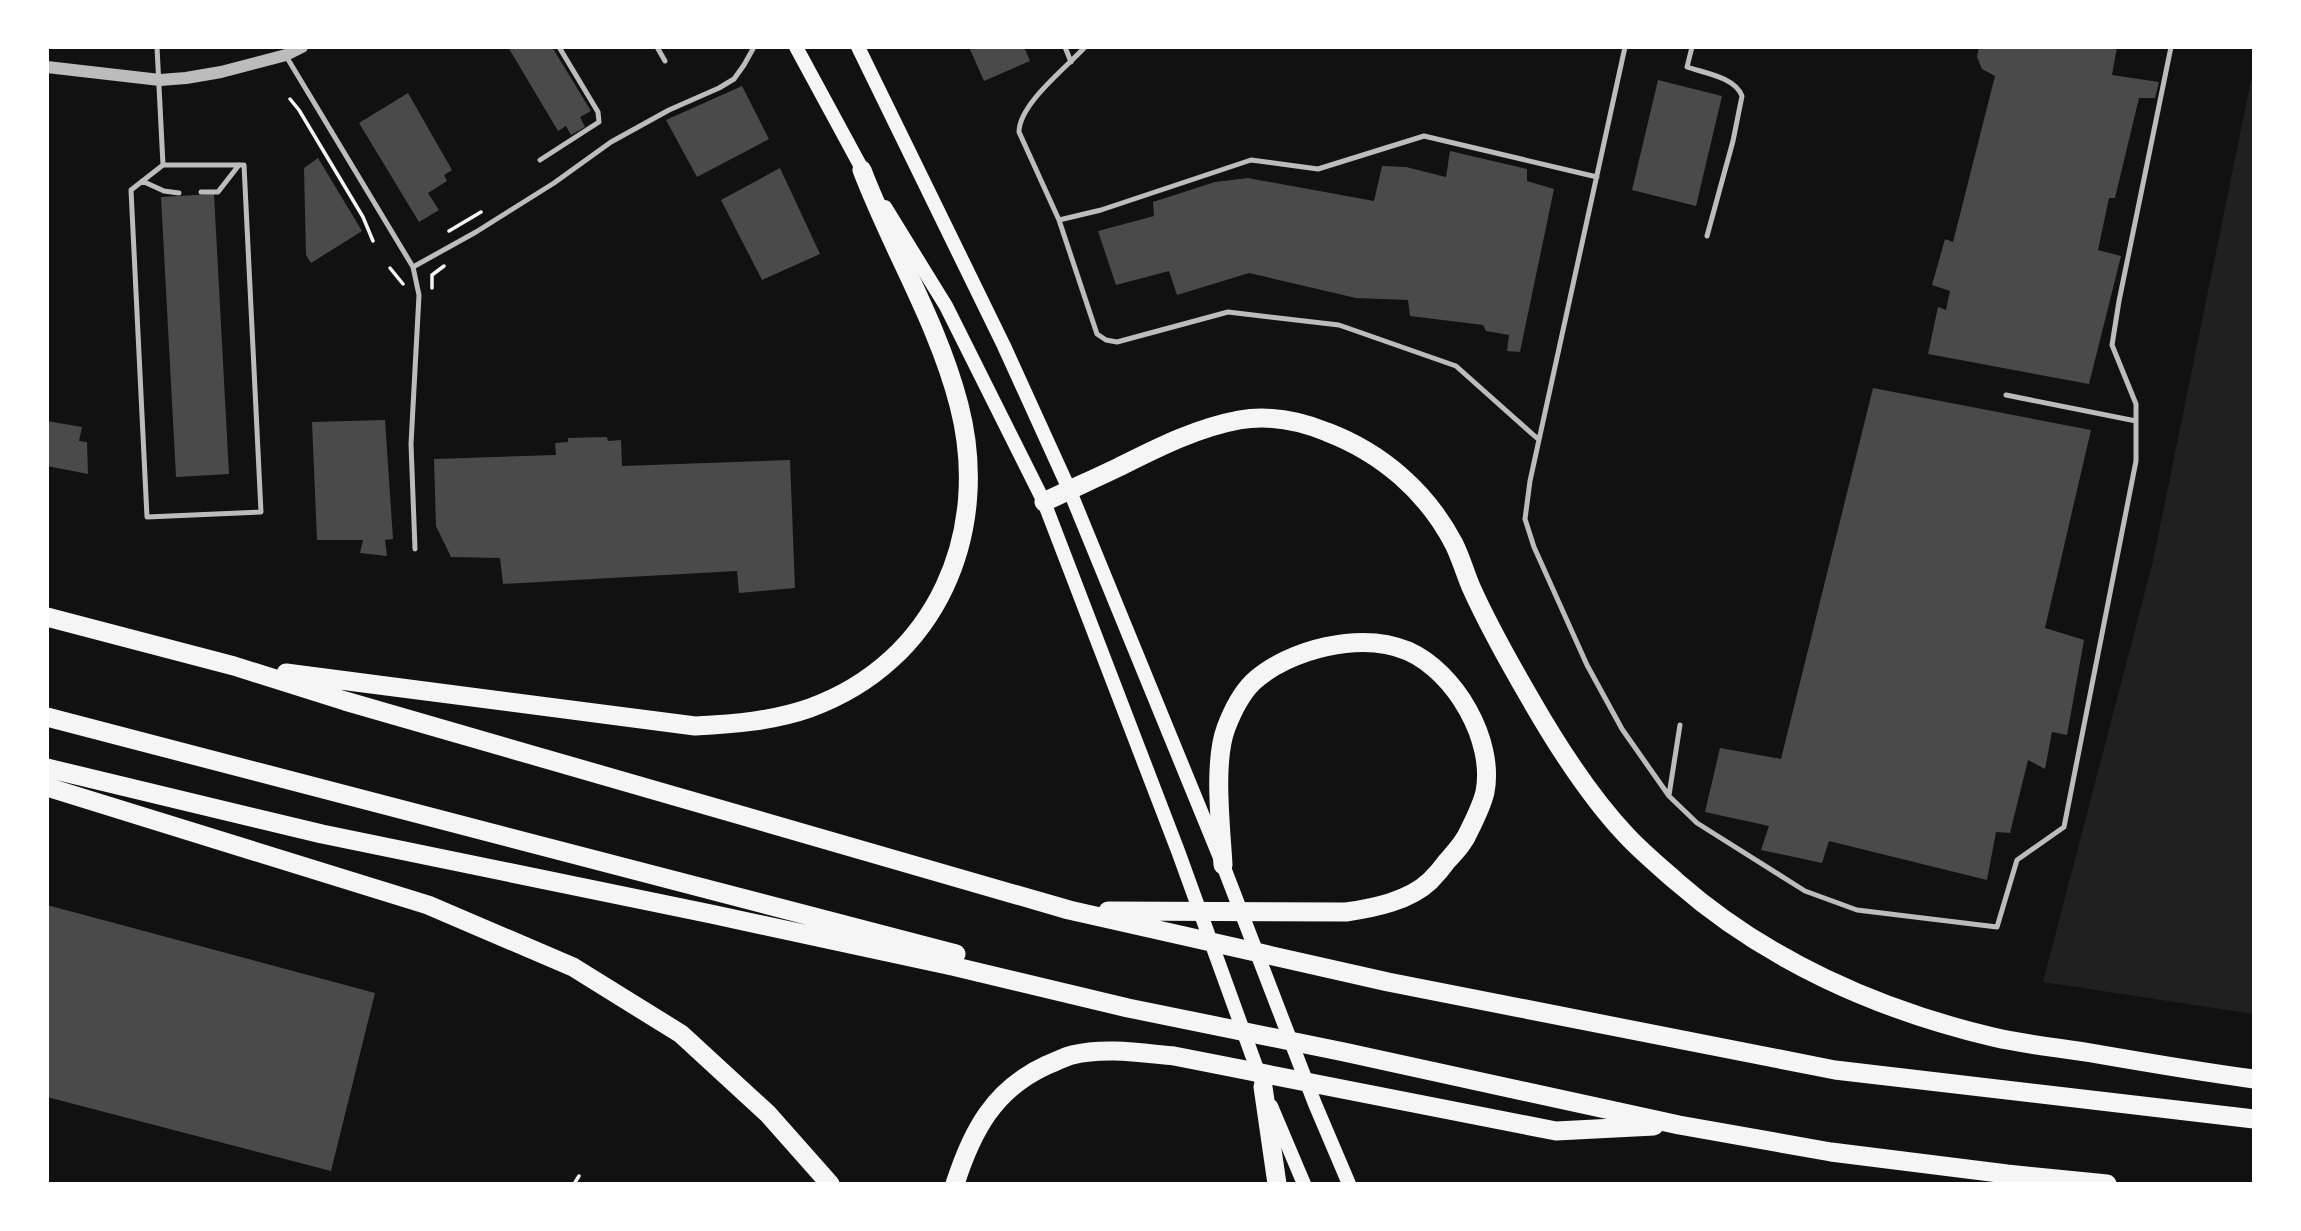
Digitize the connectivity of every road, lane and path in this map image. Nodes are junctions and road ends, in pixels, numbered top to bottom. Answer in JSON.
{"nodes":[{"id":1,"x":157,"y":47,"type":"edge"},
{"id":2,"x":302,"y":47,"type":"edge"},
{"id":3,"x":559,"y":47,"type":"edge"},
{"id":4,"x":657,"y":47,"type":"edge"},
{"id":5,"x":754,"y":47,"type":"edge"},
{"id":6,"x":796,"y":47,"type":"edge"},
{"id":7,"x":858,"y":47,"type":"edge"},
{"id":8,"x":1065,"y":47,"type":"edge"},
{"id":9,"x":1085,"y":47,"type":"edge"},
{"id":10,"x":1625,"y":47,"type":"edge"},
{"id":11,"x":1692,"y":47,"type":"edge"},
{"id":12,"x":2171,"y":47,"type":"edge"},
{"id":13,"x":286,"y":55,"type":"junction"},
{"id":14,"x":665,"y":61,"type":"dead end"},
{"id":15,"x":1071,"y":62,"type":"junction"},
{"id":16,"x":47,"y":67,"type":"edge"},
{"id":17,"x":160,"y":80,"type":"junction"},
{"id":18,"x":290,"y":99,"type":"dead end"},
{"id":19,"x":540,"y":160,"type":"dead end"},
{"id":20,"x":163,"y":165,"type":"junction"},
{"id":21,"x":239,"y":165,"type":"junction"},
{"id":22,"x":862,"y":170,"type":"junction"},
{"id":23,"x":1597,"y":177,"type":"junction"},
{"id":24,"x":142,"y":181,"type":"junction"},
{"id":25,"x":201,"y":192,"type":"dead end"},
{"id":26,"x":180,"y":193,"type":"dead end"},
{"id":27,"x":481,"y":212,"type":"dead end"},
{"id":28,"x":1059,"y":220,"type":"junction"},
{"id":29,"x":442,"y":235,"type":"dead end"},
{"id":30,"x":1707,"y":236,"type":"dead end"},
{"id":31,"x":373,"y":241,"type":"dead end"},
{"id":32,"x":452,"y":261,"type":"dead end"},
{"id":33,"x":413,"y":267,"type":"junction"},
{"id":34,"x":390,"y":268,"type":"dead end"},
{"id":35,"x":432,"y":288,"type":"dead end"},
{"id":36,"x":404,"y":290,"type":"dead end"},
{"id":37,"x":2006,"y":395,"type":"dead end"},
{"id":38,"x":2136,"y":421,"type":"junction"},
{"id":39,"x":1538,"y":439,"type":"junction"},
{"id":40,"x":1069,"y":489,"type":"junction"},
{"id":41,"x":1044,"y":502,"type":"junction"},
{"id":42,"x":415,"y":549,"type":"dead end"},
{"id":43,"x":47,"y":617,"type":"edge"},
{"id":44,"x":234,"y":666,"type":"junction"},
{"id":45,"x":47,"y":717,"type":"edge"},
{"id":46,"x":1680,"y":725,"type":"dead end"},
{"id":47,"x":47,"y":768,"type":"edge"},
{"id":48,"x":47,"y":787,"type":"edge"},
{"id":49,"x":1669,"y":796,"type":"junction"},
{"id":50,"x":1223,"y":865,"type":"junction"},
{"id":51,"x":1069,"y":910,"type":"junction"},
{"id":52,"x":1258,"y":1033,"type":"junction"},
{"id":53,"x":2254,"y":1079,"type":"edge"},
{"id":54,"x":1264,"y":1087,"type":"junction"},
{"id":55,"x":2254,"y":1119,"type":"edge"},
{"id":56,"x":1679,"y":1125,"type":"junction"},
{"id":57,"x":579,"y":1176,"type":"dead end"},
{"id":58,"x":574,"y":1184,"type":"edge"},
{"id":59,"x":830,"y":1184,"type":"edge"},
{"id":60,"x":955,"y":1184,"type":"edge"},
{"id":61,"x":1277,"y":1184,"type":"edge"},
{"id":62,"x":1304,"y":1184,"type":"edge"},
{"id":63,"x":1349,"y":1184,"type":"edge"},
{"id":64,"x":2107,"y":1184,"type":"edge"}],
"edges":[{"from":1,"to":17,"type":"lane"},
{"from":2,"to":13,"type":"street"},
{"from":3,"to":19,"type":"lane"},
{"from":4,"to":14,"type":"lane"},
{"from":5,"to":33,"type":"lane"},
{"from":6,"to":22,"type":"main road"},
{"from":7,"to":40,"type":"main road"},
{"from":8,"to":15,"type":"lane"},
{"from":9,"to":15,"type":"lane"},
{"from":10,"to":23,"type":"lane"},
{"from":11,"to":30,"type":"lane"},
{"from":12,"to":38,"type":"lane"},
{"from":13,"to":17,"type":"street"},
{"from":13,"to":33,"type":"lane"},
{"from":15,"to":28,"type":"lane"},
{"from":16,"to":17,"type":"street"},
{"from":17,"to":20,"type":"lane"},
{"from":18,"to":31,"type":"path"},
{"from":20,"to":21,"type":"lane"},
{"from":20,"to":24,"type":"lane"},
{"from":21,"to":24,"type":"lane"},
{"from":21,"to":25,"type":"lane"},
{"from":22,"to":41,"type":"main road"},
{"from":22,"to":44,"type":"highway"},
{"from":23,"to":28,"type":"lane"},
{"from":23,"to":39,"type":"lane"},
{"from":24,"to":26,"type":"lane"},
{"from":27,"to":29,"type":"path"},
{"from":28,"to":39,"type":"lane"},
{"from":32,"to":35,"type":"path"},
{"from":33,"to":42,"type":"lane"},
{"from":34,"to":36,"type":"path"},
{"from":37,"to":38,"type":"lane"},
{"from":38,"to":49,"type":"lane"},
{"from":39,"to":49,"type":"lane"},
{"from":40,"to":41,"type":"highway"},
{"from":40,"to":50,"type":"main road"},
{"from":40,"to":53,"type":"highway"},
{"from":41,"to":54,"type":"main road"},
{"from":43,"to":44,"type":"highway"},
{"from":44,"to":51,"type":"highway"},
{"from":45,"to":52,"type":"highway"},
{"from":46,"to":49,"type":"lane"},
{"from":47,"to":52,"type":"highway"},
{"from":48,"to":59,"type":"highway"},
{"from":50,"to":51,"type":"highway"},
{"from":50,"to":63,"type":"main road"},
{"from":51,"to":55,"type":"highway"},
{"from":52,"to":56,"type":"highway"},
{"from":54,"to":61,"type":"highway"},
{"from":54,"to":62,"type":"main road"},
{"from":56,"to":60,"type":"highway"},
{"from":56,"to":64,"type":"highway"},
{"from":57,"to":58,"type":"path"}]}
